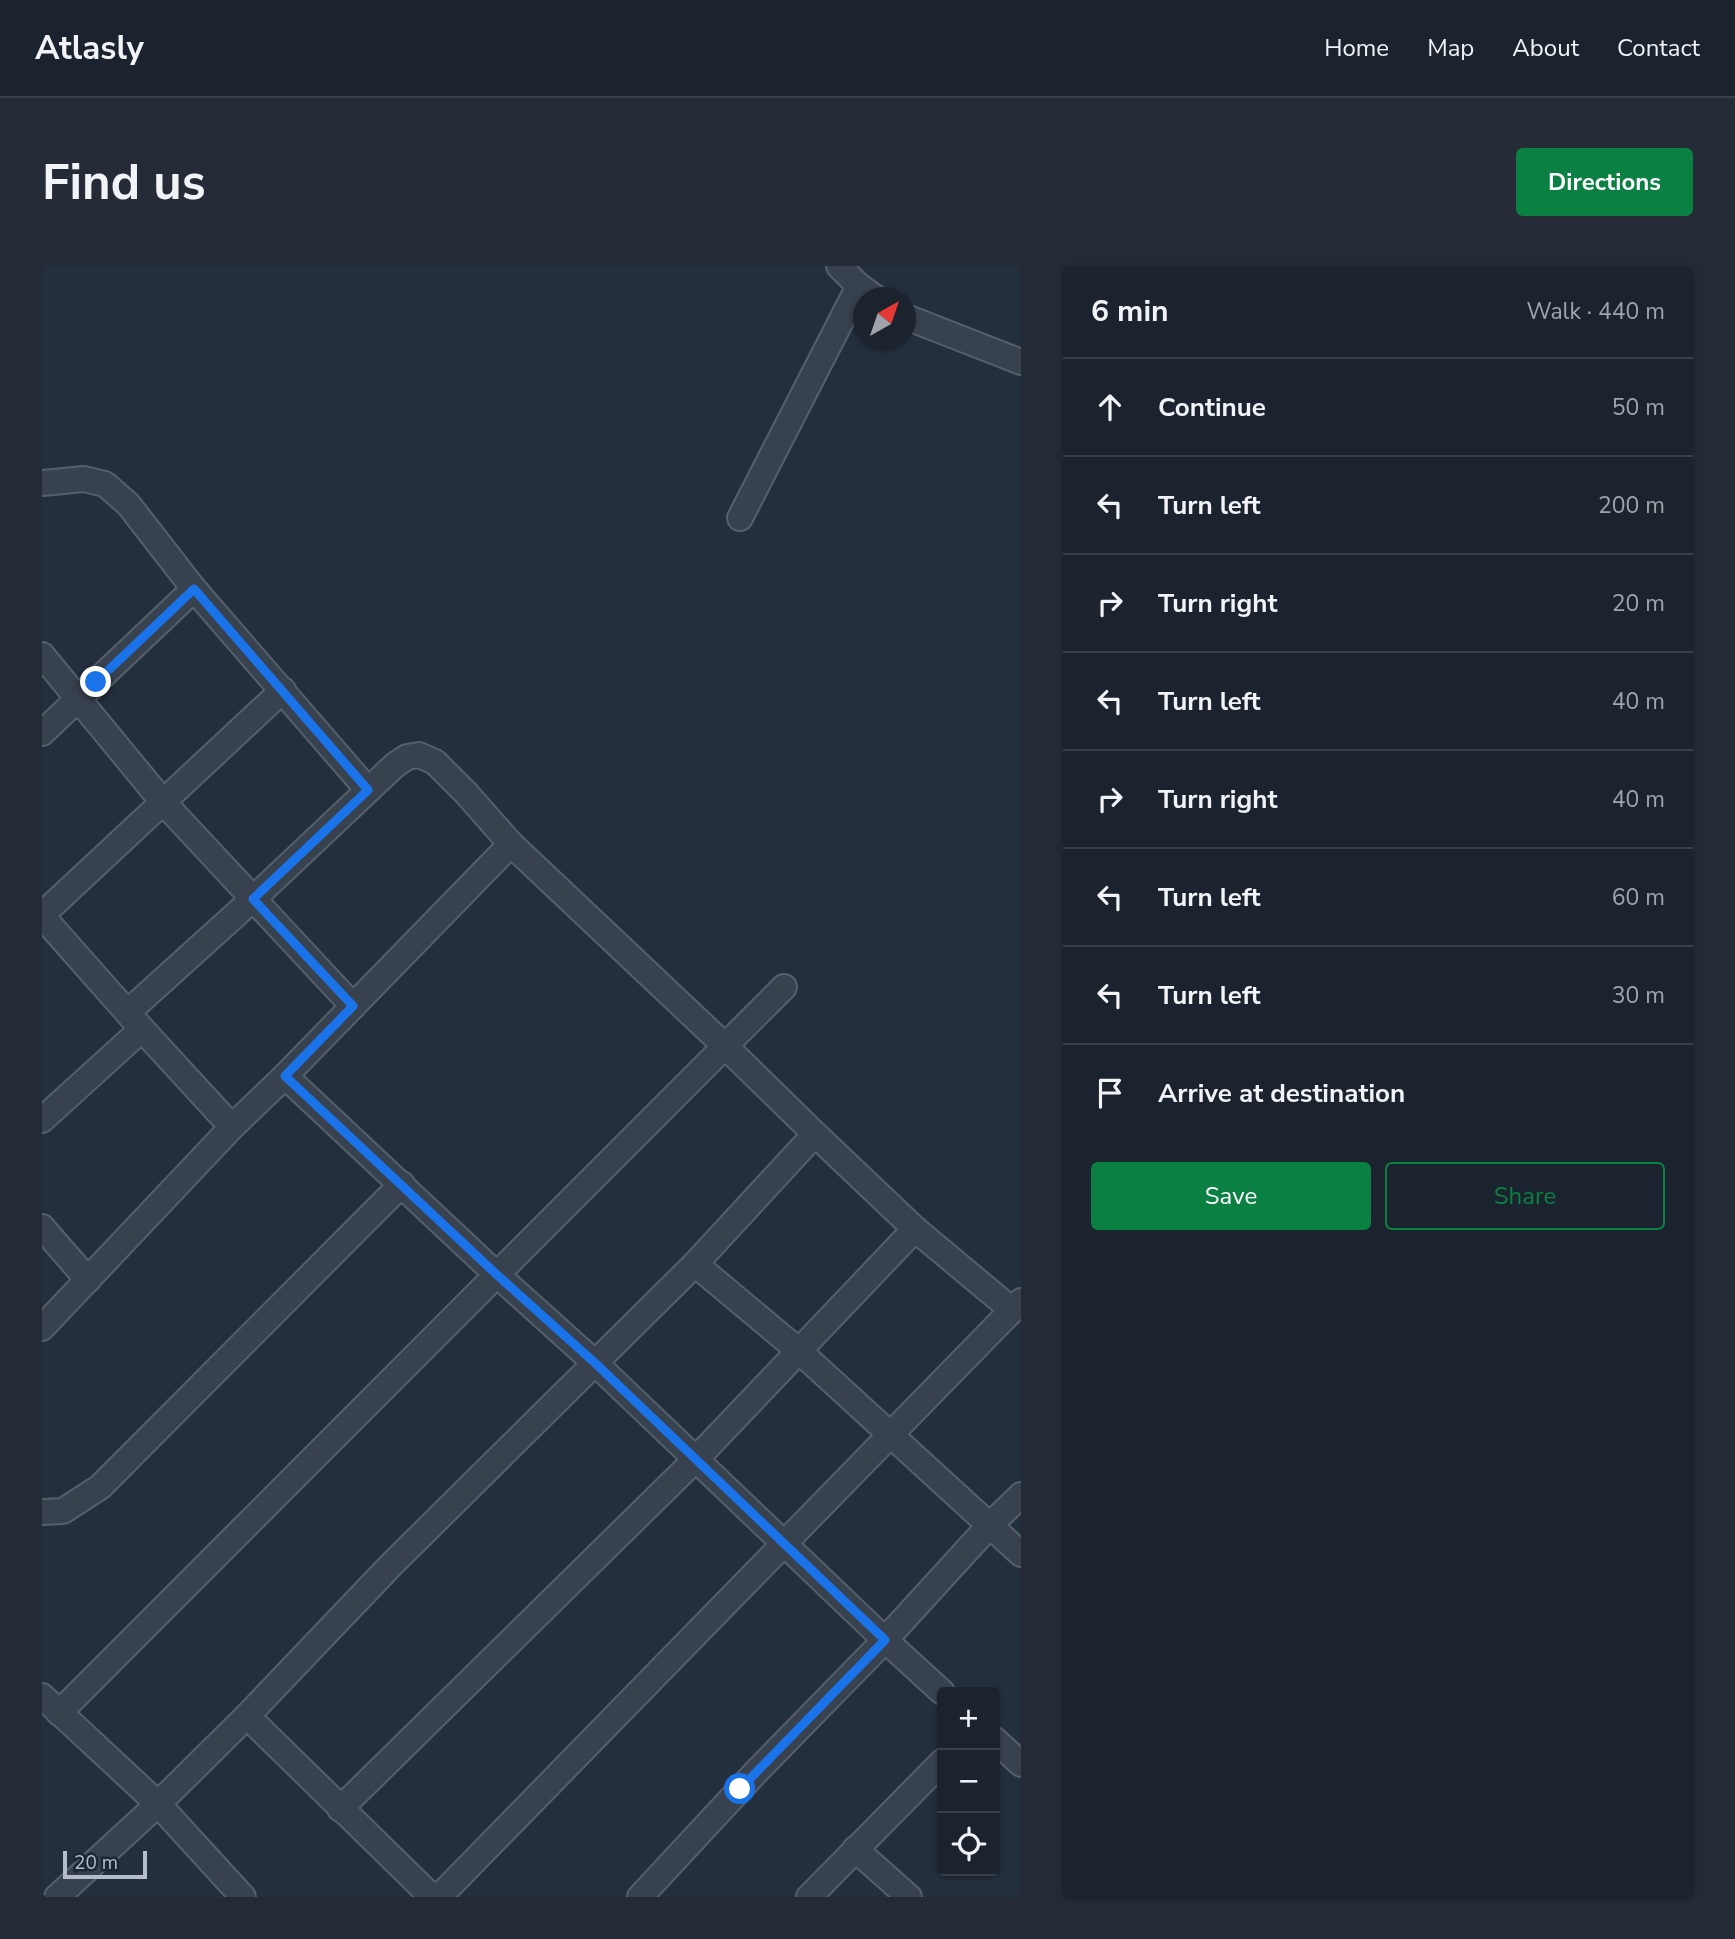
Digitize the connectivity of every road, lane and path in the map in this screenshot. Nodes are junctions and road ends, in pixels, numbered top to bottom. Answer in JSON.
{"nodes":[{"id":1,"x":839,"y":266,"type":"edge"},
{"id":2,"x":862,"y":287,"type":"edge"},
{"id":3,"x":853,"y":317,"type":"edge"},
{"id":4,"x":916,"y":321,"type":"edge"},
{"id":5,"x":1021,"y":362,"type":"edge"},
{"id":6,"x":42,"y":483,"type":"edge"},
{"id":7,"x":740,"y":517,"type":"dead end"},
{"id":8,"x":194,"y":589,"type":"junction"},
{"id":9,"x":42,"y":655,"type":"edge"},
{"id":10,"x":283,"y":690,"type":"junction"},
{"id":11,"x":76,"y":700,"type":"junction"},
{"id":12,"x":42,"y":733,"type":"edge"},
{"id":13,"x":368,"y":790,"type":"junction"},
{"id":14,"x":163,"y":803,"type":"junction"},
{"id":15,"x":511,"y":844,"type":"junction"},
{"id":16,"x":253,"y":899,"type":"junction"},
{"id":17,"x":42,"y":915,"type":"edge"},
{"id":18,"x":784,"y":987,"type":"dead end"},
{"id":19,"x":353,"y":1006,"type":"junction"},
{"id":20,"x":135,"y":1020,"type":"junction"},
{"id":21,"x":725,"y":1046,"type":"junction"},
{"id":22,"x":285,"y":1076,"type":"junction"},
{"id":23,"x":42,"y":1120,"type":"edge"},
{"id":24,"x":233,"y":1127,"type":"junction"},
{"id":25,"x":815,"y":1135,"type":"junction"},
{"id":26,"x":402,"y":1184,"type":"junction"},
{"id":27,"x":42,"y":1227,"type":"edge"},
{"id":28,"x":915,"y":1229,"type":"junction"},
{"id":29,"x":695,"y":1264,"type":"junction"},
{"id":30,"x":495,"y":1273,"type":"junction"},
{"id":31,"x":88,"y":1280,"type":"junction"},
{"id":32,"x":1016,"y":1305,"type":"edge"},
{"id":33,"x":42,"y":1328,"type":"edge"},
{"id":34,"x":799,"y":1351,"type":"junction"},
{"id":35,"x":595,"y":1363,"type":"junction"},
{"id":36,"x":892,"y":1435,"type":"junction"},
{"id":37,"x":696,"y":1459,"type":"junction"},
{"id":38,"x":1021,"y":1495,"type":"edge"},
{"id":39,"x":42,"y":1513,"type":"edge"},
{"id":40,"x":989,"y":1526,"type":"junction"},
{"id":41,"x":784,"y":1544,"type":"junction"},
{"id":42,"x":1021,"y":1554,"type":"edge"},
{"id":43,"x":885,"y":1640,"type":"junction"},
{"id":44,"x":937,"y":1687,"type":"edge"},
{"id":45,"x":50,"y":1704,"type":"edge"},
{"id":46,"x":247,"y":1716,"type":"junction"},
{"id":47,"x":1000,"y":1744,"type":"edge"},
{"id":48,"x":1021,"y":1763,"type":"edge"},
{"id":49,"x":937,"y":1767,"type":"edge"},
{"id":50,"x":158,"y":1804,"type":"junction"},
{"id":51,"x":340,"y":1809,"type":"junction"},
{"id":52,"x":855,"y":1849,"type":"junction"},
{"id":53,"x":70,"y":1893,"type":"edge"},
{"id":54,"x":243,"y":1897,"type":"edge"},
{"id":55,"x":432,"y":1897,"type":"edge"},
{"id":56,"x":439,"y":1897,"type":"edge"},
{"id":57,"x":640,"y":1897,"type":"edge"},
{"id":58,"x":809,"y":1897,"type":"edge"},
{"id":59,"x":909,"y":1897,"type":"edge"}],
"edges":[{"from":1,"to":2,"type":"street"},
{"from":3,"to":7,"type":"street"},
{"from":4,"to":5,"type":"street"},
{"from":6,"to":8,"type":"street"},
{"from":8,"to":10,"type":"street"},
{"from":8,"to":11,"type":"street"},
{"from":9,"to":11,"type":"street"},
{"from":10,"to":13,"type":"street"},
{"from":10,"to":14,"type":"street"},
{"from":11,"to":12,"type":"street"},
{"from":11,"to":14,"type":"street"},
{"from":13,"to":15,"type":"street"},
{"from":13,"to":16,"type":"street"},
{"from":14,"to":16,"type":"street"},
{"from":14,"to":17,"type":"street"},
{"from":15,"to":19,"type":"street"},
{"from":15,"to":21,"type":"street"},
{"from":16,"to":19,"type":"street"},
{"from":16,"to":20,"type":"street"},
{"from":17,"to":20,"type":"street"},
{"from":18,"to":21,"type":"street"},
{"from":19,"to":22,"type":"street"},
{"from":20,"to":23,"type":"street"},
{"from":20,"to":24,"type":"street"},
{"from":21,"to":25,"type":"street"},
{"from":21,"to":30,"type":"street"},
{"from":22,"to":24,"type":"street"},
{"from":22,"to":26,"type":"street"},
{"from":24,"to":31,"type":"street"},
{"from":25,"to":28,"type":"street"},
{"from":25,"to":29,"type":"street"},
{"from":26,"to":30,"type":"street"},
{"from":26,"to":39,"type":"street"},
{"from":27,"to":31,"type":"street"},
{"from":28,"to":32,"type":"street"},
{"from":28,"to":34,"type":"street"},
{"from":29,"to":34,"type":"street"},
{"from":29,"to":35,"type":"street"},
{"from":30,"to":35,"type":"street"},
{"from":30,"to":45,"type":"street"},
{"from":31,"to":33,"type":"street"},
{"from":32,"to":36,"type":"street"},
{"from":34,"to":36,"type":"street"},
{"from":34,"to":37,"type":"street"},
{"from":35,"to":37,"type":"street"},
{"from":35,"to":46,"type":"street"},
{"from":36,"to":40,"type":"street"},
{"from":36,"to":41,"type":"street"},
{"from":37,"to":41,"type":"street"},
{"from":37,"to":51,"type":"street"},
{"from":38,"to":40,"type":"street"},
{"from":40,"to":42,"type":"street"},
{"from":40,"to":43,"type":"street"},
{"from":41,"to":43,"type":"street"},
{"from":41,"to":56,"type":"street"},
{"from":43,"to":44,"type":"street"},
{"from":43,"to":57,"type":"street"},
{"from":45,"to":50,"type":"street"},
{"from":46,"to":50,"type":"street"},
{"from":46,"to":51,"type":"street"},
{"from":47,"to":48,"type":"street"},
{"from":49,"to":52,"type":"street"},
{"from":50,"to":53,"type":"street"},
{"from":50,"to":54,"type":"street"},
{"from":51,"to":55,"type":"street"},
{"from":52,"to":58,"type":"street"},
{"from":52,"to":59,"type":"street"}]}
